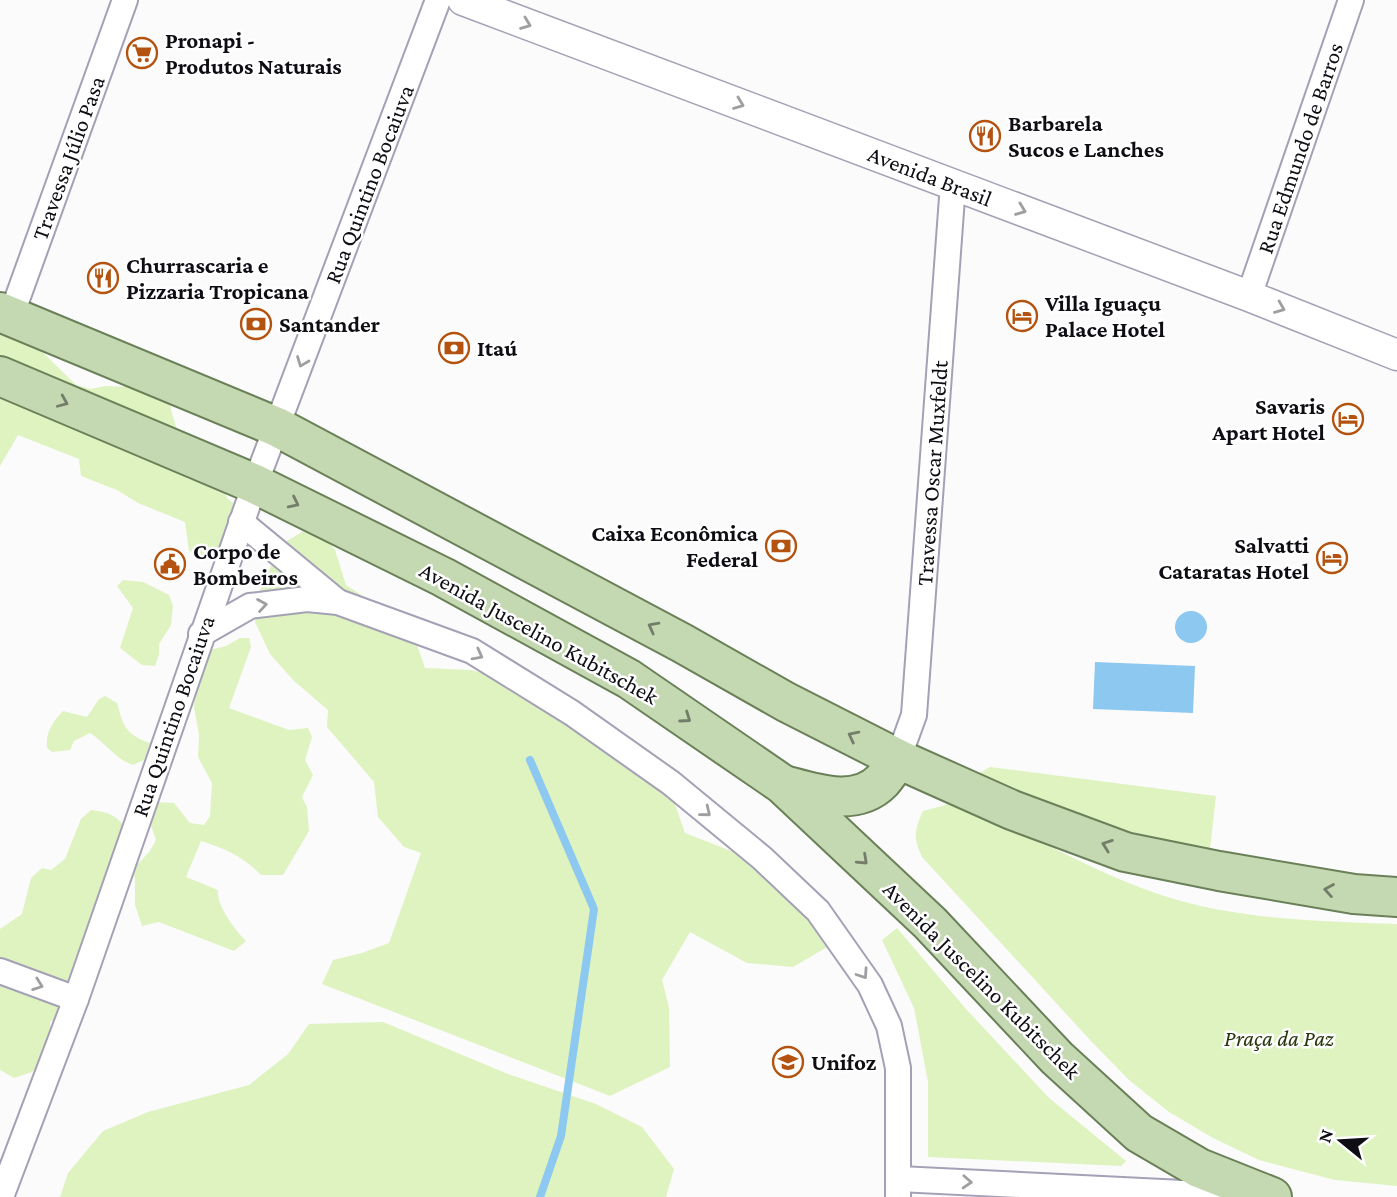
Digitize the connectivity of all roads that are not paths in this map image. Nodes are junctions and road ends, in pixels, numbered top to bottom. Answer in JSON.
{"nodes":[{"id":1,"x":125,"y":0,"type":"edge"},
{"id":2,"x":438,"y":0,"type":"edge"},
{"id":3,"x":463,"y":0,"type":"edge"},
{"id":4,"x":1352,"y":0,"type":"edge"},
{"id":5,"x":953,"y":184,"type":"junction"},
{"id":6,"x":1249,"y":296,"type":"junction"},
{"id":7,"x":5,"y":314,"type":"edge"},
{"id":8,"x":1397,"y":355,"type":"edge"},
{"id":9,"x":0,"y":376,"type":"edge"},
{"id":10,"x":277,"y":427,"type":"junction"},
{"id":11,"x":255,"y":484,"type":"junction"},
{"id":12,"x":241,"y":522,"type":"junction"},
{"id":13,"x":338,"y":601,"type":"junction"},
{"id":14,"x":201,"y":634,"type":"junction"},
{"id":15,"x":898,"y":759,"type":"junction"},
{"id":16,"x":782,"y":784,"type":"junction"},
{"id":17,"x":1397,"y":897,"type":"edge"},
{"id":18,"x":0,"y":971,"type":"edge"},
{"id":19,"x":76,"y":999,"type":"junction"},
{"id":20,"x":898,"y":1188,"type":"edge"},
{"id":21,"x":1,"y":1197,"type":"edge"},
{"id":22,"x":1271,"y":1197,"type":"edge"}],
"edges":[{"from":1,"to":7,"type":"street","name":"Travessa Júlio Pasa"},
{"from":2,"to":10,"type":"street","name":"Rua Quintino Bocaiuva","one_way":true},
{"from":3,"to":5,"type":"street","name":"Avenida Brasil","one_way":true},
{"from":4,"to":6,"type":"street","name":"Rua Edmundo de Barros"},
{"from":5,"to":6,"type":"street","name":"Avenida Brasil","one_way":true},
{"from":5,"to":15,"type":"street","name":"Travessa Oscar Muxfeldt"},
{"from":6,"to":8,"type":"street","name":"Avenida Brasil","one_way":true},
{"from":7,"to":10,"type":"main road"},
{"from":9,"to":11,"type":"main road","name":"Avenida Juscelino Kubitschek","one_way":true},
{"from":10,"to":11,"type":"street","name":"Rua Quintino Bocaiuva"},
{"from":15,"to":10,"type":"main road","one_way":true},
{"from":11,"to":12,"type":"street","name":"Rua Quintino Bocaiuva"},
{"from":11,"to":16,"type":"main road","name":"Avenida Juscelino Kubitschek","one_way":true},
{"from":12,"to":13,"type":"street"},
{"from":12,"to":14,"type":"street","name":"Rua Quintino Bocaiuva"},
{"from":14,"to":13,"type":"street","one_way":true},
{"from":13,"to":20,"type":"street","one_way":true},
{"from":14,"to":19,"type":"street","name":"Rua Quintino Bocaiuva"},
{"from":15,"to":16,"type":"main road"},
{"from":17,"to":15,"type":"main road","one_way":true},
{"from":16,"to":22,"type":"main road","name":"Avenida Juscelino Kubitschek","one_way":true},
{"from":18,"to":19,"type":"street","one_way":true},
{"from":19,"to":21,"type":"street","name":"Rua Quintino Bocaiuva"},
{"from":20,"to":22,"type":"street","name":"Avenida Juscelino Kubitschek","one_way":true}]}
